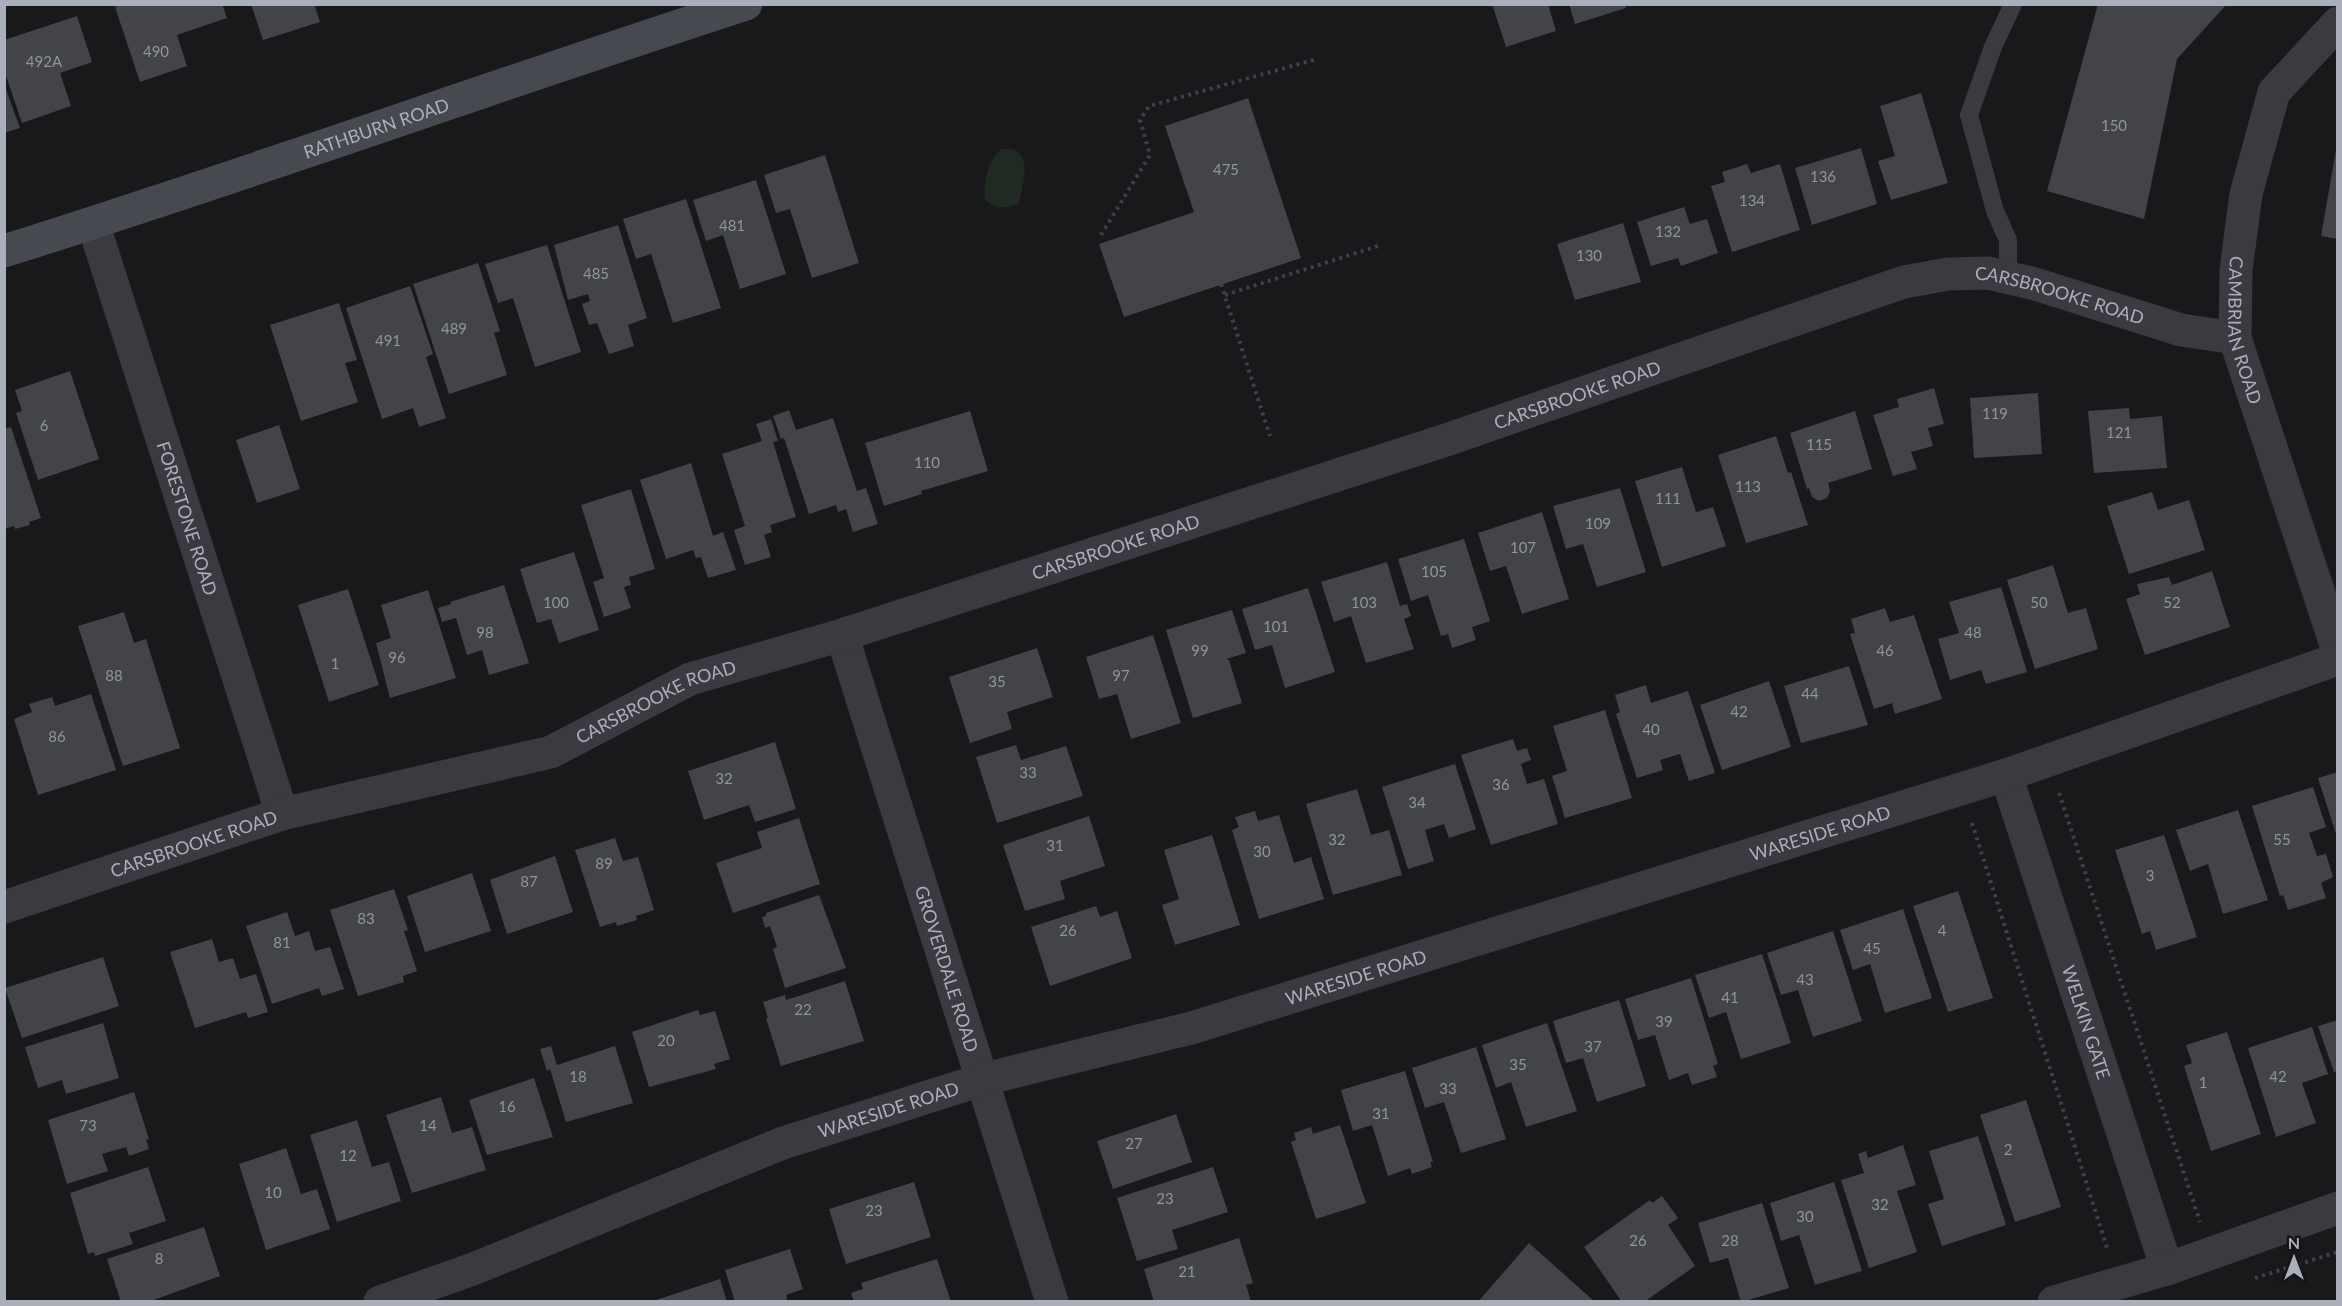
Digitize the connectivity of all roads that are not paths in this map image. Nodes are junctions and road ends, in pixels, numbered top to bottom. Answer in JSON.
{"nodes":[{"id":1,"x":746,"y":4,"type":"edge"},
{"id":2,"x":2013,"y":4,"type":"edge"},
{"id":3,"x":2337,"y":23,"type":"edge"},
{"id":4,"x":93,"y":223,"type":"junction"},
{"id":5,"x":4,"y":250,"type":"edge"},
{"id":6,"x":2007,"y":278,"type":"junction"},
{"id":7,"x":2235,"y":338,"type":"junction"},
{"id":8,"x":842,"y":635,"type":"junction"},
{"id":9,"x":2337,"y":651,"type":"edge"},
{"id":10,"x":2337,"y":659,"type":"edge"},
{"id":11,"x":2006,"y":775,"type":"junction"},
{"id":12,"x":282,"y":814,"type":"junction"},
{"id":13,"x":4,"y":907,"type":"edge"},
{"id":14,"x":981,"y":1080,"type":"junction"},
{"id":15,"x":2337,"y":1208,"type":"edge"},
{"id":16,"x":2167,"y":1269,"type":"junction"},
{"id":17,"x":380,"y":1302,"type":"edge"},
{"id":18,"x":1052,"y":1302,"type":"edge"},
{"id":19,"x":2054,"y":1302,"type":"edge"}],
"edges":[{"from":1,"to":4,"type":"main road","name":"RATHBURN ROAD"},
{"from":2,"to":6,"type":"lane"},
{"from":3,"to":7,"type":"street","name":"CAMBRIAN ROAD"},
{"from":4,"to":5,"type":"main road","name":"RATHBURN ROAD"},
{"from":4,"to":12,"type":"street","name":"FORESTONE ROAD"},
{"from":6,"to":7,"type":"street","name":"CARSBROOKE ROAD"},
{"from":6,"to":8,"type":"street","name":"CARSBROOKE ROAD"},
{"from":7,"to":9,"type":"street","name":"CAMBRIAN ROAD"},
{"from":8,"to":12,"type":"street","name":"CARSBROOKE ROAD"},
{"from":8,"to":14,"type":"street","name":"GROVERDALE ROAD"},
{"from":10,"to":11,"type":"street","name":"WARESIDE ROAD"},
{"from":11,"to":14,"type":"street","name":"WARESIDE ROAD"},
{"from":11,"to":16,"type":"street","name":"WELKIN GATE"},
{"from":12,"to":13,"type":"street","name":"CARSBROOKE ROAD"},
{"from":14,"to":17,"type":"street","name":"WARESIDE ROAD"},
{"from":14,"to":18,"type":"street","name":"GROVERDALE ROAD"},
{"from":15,"to":16,"type":"street"},
{"from":16,"to":19,"type":"street"}]}
